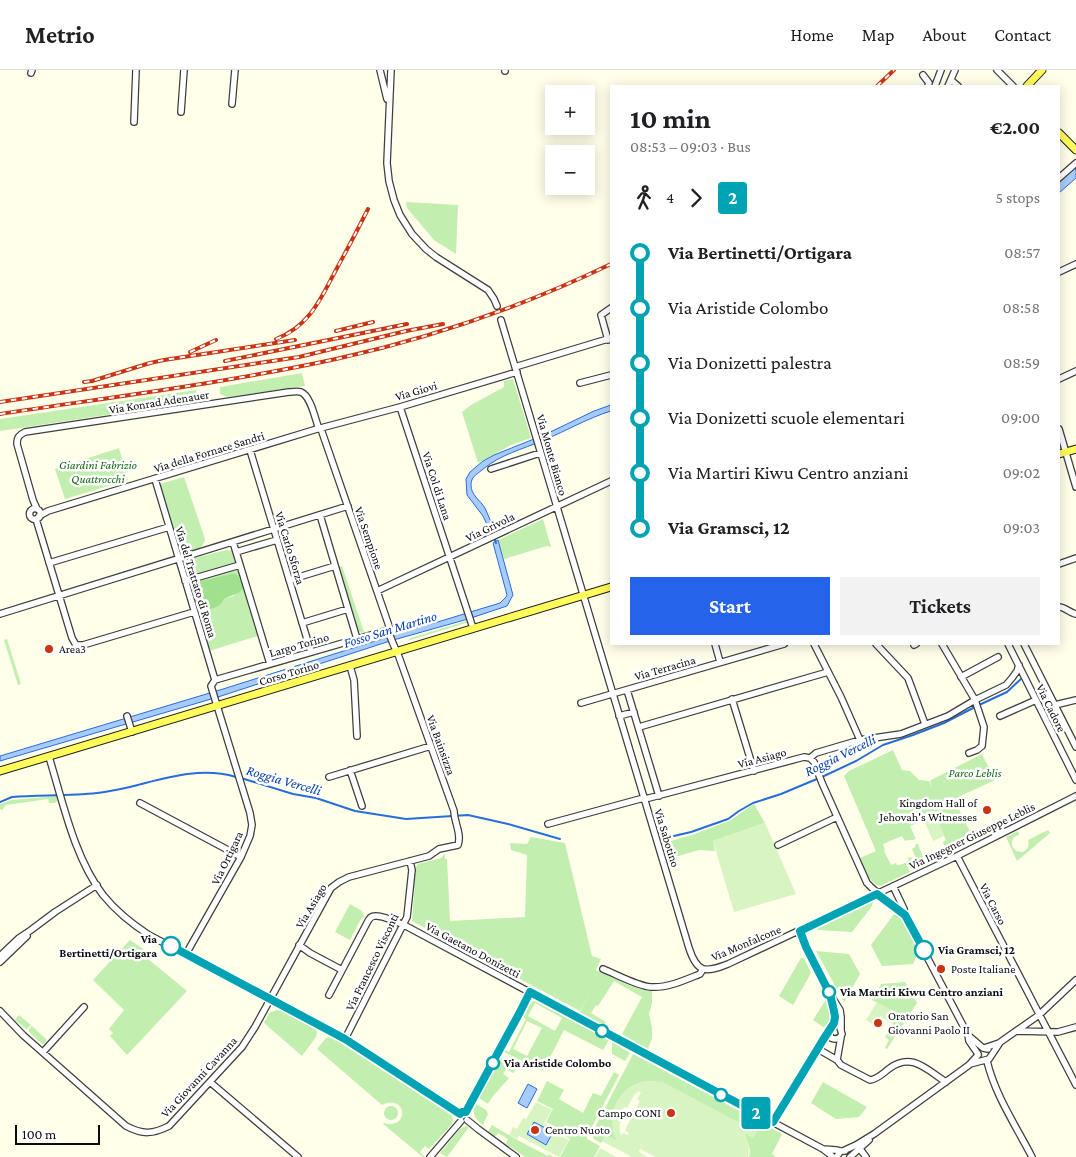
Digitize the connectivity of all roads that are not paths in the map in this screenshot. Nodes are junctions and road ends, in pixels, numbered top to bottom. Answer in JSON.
{"nodes":[{"id":1,"x":136,"y":70,"type":"edge"},
{"id":2,"x":184,"y":70,"type":"edge"},
{"id":3,"x":235,"y":70,"type":"edge"},
{"id":4,"x":380,"y":70,"type":"edge"},
{"id":5,"x":391,"y":70,"type":"edge"},
{"id":6,"x":941,"y":70,"type":"edge"},
{"id":7,"x":955,"y":70,"type":"edge"},
{"id":8,"x":997,"y":70,"type":"edge"},
{"id":9,"x":1042,"y":70,"type":"edge"},
{"id":10,"x":923,"y":75,"type":"dead end"},
{"id":11,"x":949,"y":83,"type":"edge"},
{"id":12,"x":1029,"y":84,"type":"edge"},
{"id":13,"x":928,"y":85,"type":"edge"},
{"id":14,"x":935,"y":85,"type":"edge"},
{"id":15,"x":1013,"y":85,"type":"edge"},
{"id":16,"x":232,"y":104,"type":"dead end"},
{"id":17,"x":389,"y":110,"type":"junction"},
{"id":18,"x":181,"y":112,"type":"dead end"},
{"id":19,"x":134,"y":122,"type":"dead end"},
{"id":20,"x":1060,"y":134,"type":"edge"},
{"id":21,"x":1076,"y":150,"type":"edge"},
{"id":22,"x":1076,"y":163,"type":"edge"},
{"id":23,"x":1060,"y":177,"type":"edge"},
{"id":24,"x":1076,"y":264,"type":"edge"},
{"id":25,"x":1060,"y":272,"type":"edge"},
{"id":26,"x":496,"y":306,"type":"dead end"},
{"id":27,"x":610,"y":309,"type":"edge"},
{"id":28,"x":501,"y":320,"type":"dead end"},
{"id":29,"x":610,"y":340,"type":"edge"},
{"id":30,"x":516,"y":370,"type":"junction"},
{"id":31,"x":1076,"y":371,"type":"edge"},
{"id":32,"x":610,"y":375,"type":"edge"},
{"id":33,"x":1060,"y":379,"type":"edge"},
{"id":34,"x":580,"y":383,"type":"dead end"},
{"id":35,"x":306,"y":395,"type":"joint"},
{"id":36,"x":400,"y":406,"type":"junction"},
{"id":37,"x":320,"y":429,"type":"junction"},
{"id":38,"x":1060,"y":437,"type":"edge"},
{"id":39,"x":1076,"y":449,"type":"edge"},
{"id":40,"x":250,"y":450,"type":"junction"},
{"id":41,"x":540,"y":453,"type":"junction"},
{"id":42,"x":1062,"y":453,"type":"edge"},
{"id":43,"x":491,"y":469,"type":"dead end"},
{"id":44,"x":155,"y":479,"type":"junction"},
{"id":45,"x":610,"y":481,"type":"edge"},
{"id":46,"x":1076,"y":488,"type":"edge"},
{"id":47,"x":33,"y":500,"type":"junction"},
{"id":48,"x":348,"y":506,"type":"junction"},
{"id":49,"x":556,"y":506,"type":"junction"},
{"id":50,"x":30,"y":512,"type":"junction"},
{"id":51,"x":38,"y":514,"type":"junction"},
{"id":52,"x":320,"y":515,"type":"junction"},
{"id":53,"x":169,"y":526,"type":"junction"},
{"id":54,"x":274,"y":530,"type":"junction"},
{"id":55,"x":277,"y":540,"type":"junction"},
{"id":56,"x":233,"y":542,"type":"junction"},
{"id":57,"x":236,"y":552,"type":"junction"},
{"id":58,"x":450,"y":557,"type":"junction"},
{"id":59,"x":1076,"y":558,"type":"edge"},
{"id":60,"x":179,"y":559,"type":"junction"},
{"id":61,"x":49,"y":563,"type":"junction"},
{"id":62,"x":1060,"y":564,"type":"edge"},
{"id":63,"x":240,"y":565,"type":"junction"},
{"id":64,"x":335,"y":566,"type":"junction"},
{"id":65,"x":289,"y":580,"type":"junction"},
{"id":66,"x":185,"y":581,"type":"junction"},
{"id":67,"x":610,"y":587,"type":"edge"},
{"id":68,"x":377,"y":591,"type":"junction"},
{"id":69,"x":58,"y":595,"type":"junction"},
{"id":70,"x":584,"y":595,"type":"junction"},
{"id":71,"x":1060,"y":607,"type":"edge"},
{"id":72,"x":348,"y":609,"type":"junction"},
{"id":73,"x":194,"y":612,"type":"junction"},
{"id":74,"x":0,"y":614,"type":"edge"},
{"id":75,"x":1076,"y":614,"type":"edge"},
{"id":76,"x":302,"y":623,"type":"junction"},
{"id":77,"x":473,"y":628,"type":"junction"},
{"id":78,"x":389,"y":632,"type":"junction"},
{"id":79,"x":357,"y":639,"type":"junction"},
{"id":80,"x":715,"y":645,"type":"edge"},
{"id":81,"x":780,"y":645,"type":"edge"},
{"id":82,"x":814,"y":645,"type":"edge"},
{"id":83,"x":877,"y":645,"type":"edge"},
{"id":84,"x":943,"y":645,"type":"edge"},
{"id":85,"x":1009,"y":645,"type":"edge"},
{"id":86,"x":1025,"y":645,"type":"edge"},
{"id":87,"x":311,"y":652,"type":"junction"},
{"id":88,"x":397,"y":652,"type":"junction"},
{"id":89,"x":998,"y":657,"type":"dead end"},
{"id":90,"x":720,"y":662,"type":"junction"},
{"id":91,"x":270,"y":664,"type":"junction"},
{"id":92,"x":1019,"y":665,"type":"junction"},
{"id":93,"x":350,"y":666,"type":"junction"},
{"id":94,"x":828,"y":672,"type":"junction"},
{"id":95,"x":961,"y":676,"type":"junction"},
{"id":96,"x":215,"y":680,"type":"junction"},
{"id":97,"x":213,"y":689,"type":"joint"},
{"id":98,"x":627,"y":690,"type":"junction"},
{"id":99,"x":612,"y":694,"type":"junction"},
{"id":100,"x":732,"y":699,"type":"junction"},
{"id":101,"x":1036,"y":700,"type":"junction"},
{"id":102,"x":1076,"y":700,"type":"edge"},
{"id":103,"x":216,"y":703,"type":"junction"},
{"id":104,"x":581,"y":703,"type":"dead end"},
{"id":105,"x":976,"y":704,"type":"junction"},
{"id":106,"x":1055,"y":705,"type":"junction"},
{"id":107,"x":634,"y":712,"type":"junction"},
{"id":108,"x":127,"y":716,"type":"dead end"},
{"id":109,"x":619,"y":716,"type":"junction"},
{"id":110,"x":1000,"y":716,"type":"dead end"},
{"id":111,"x":925,"y":724,"type":"junction"},
{"id":112,"x":639,"y":727,"type":"junction"},
{"id":113,"x":131,"y":728,"type":"junction"},
{"id":114,"x":1073,"y":734,"type":"edge"},
{"id":115,"x":357,"y":736,"type":"dead end"},
{"id":116,"x":860,"y":740,"type":"junction"},
{"id":117,"x":431,"y":746,"type":"junction"},
{"id":118,"x":1076,"y":747,"type":"edge"},
{"id":119,"x":969,"y":753,"type":"dead end"},
{"id":120,"x":49,"y":757,"type":"junction"},
{"id":121,"x":810,"y":758,"type":"junction"},
{"id":122,"x":350,"y":770,"type":"junction"},
{"id":123,"x":0,"y":771,"type":"edge"},
{"id":124,"x":754,"y":771,"type":"junction"},
{"id":125,"x":329,"y":777,"type":"dead end"},
{"id":126,"x":1076,"y":780,"type":"edge"},
{"id":127,"x":659,"y":796,"type":"junction"},
{"id":128,"x":1076,"y":796,"type":"edge"},
{"id":129,"x":644,"y":799,"type":"junction"},
{"id":130,"x":140,"y":804,"type":"dead end"},
{"id":131,"x":362,"y":806,"type":"dead end"},
{"id":132,"x":837,"y":817,"type":"junction"},
{"id":133,"x":548,"y":824,"type":"dead end"},
{"id":134,"x":458,"y":845,"type":"joint"},
{"id":135,"x":778,"y":845,"type":"dead end"},
{"id":136,"x":957,"y":856,"type":"junction"},
{"id":137,"x":241,"y":857,"type":"junction"},
{"id":138,"x":410,"y":861,"type":"junction"},
{"id":139,"x":97,"y":885,"type":"junction"},
{"id":140,"x":893,"y":886,"type":"junction"},
{"id":141,"x":877,"y":894,"type":"junction"},
{"id":142,"x":905,"y":915,"type":"junction"},
{"id":143,"x":404,"y":924,"type":"junction"},
{"id":144,"x":31,"y":930,"type":"junction"},
{"id":145,"x":800,"y":931,"type":"junction"},
{"id":146,"x":299,"y":945,"type":"junction"},
{"id":147,"x":2,"y":954,"type":"edge"},
{"id":148,"x":186,"y":954,"type":"junction"},
{"id":149,"x":0,"y":962,"type":"edge"},
{"id":150,"x":700,"y":967,"type":"junction"},
{"id":151,"x":603,"y":969,"type":"dead end"},
{"id":152,"x":342,"y":970,"type":"junction"},
{"id":153,"x":1076,"y":980,"type":"edge"},
{"id":154,"x":530,"y":992,"type":"junction"},
{"id":155,"x":830,"y":994,"type":"junction"},
{"id":156,"x":330,"y":995,"type":"dead end"},
{"id":157,"x":270,"y":999,"type":"junction"},
{"id":158,"x":84,"y":1007,"type":"dead end"},
{"id":159,"x":0,"y":1011,"type":"edge"},
{"id":160,"x":1040,"y":1015,"type":"junction"},
{"id":161,"x":0,"y":1016,"type":"edge"},
{"id":162,"x":7,"y":1020,"type":"junction"},
{"id":163,"x":1076,"y":1027,"type":"edge"},
{"id":164,"x":1016,"y":1031,"type":"junction"},
{"id":165,"x":1049,"y":1032,"type":"junction"},
{"id":166,"x":831,"y":1034,"type":"junction"},
{"id":167,"x":841,"y":1034,"type":"junction"},
{"id":168,"x":968,"y":1035,"type":"junction"},
{"id":169,"x":345,"y":1039,"type":"junction"},
{"id":170,"x":999,"y":1043,"type":"junction"},
{"id":171,"x":819,"y":1048,"type":"junction"},
{"id":172,"x":984,"y":1048,"type":"junction"},
{"id":173,"x":43,"y":1052,"type":"junction"},
{"id":174,"x":978,"y":1055,"type":"junction"},
{"id":175,"x":987,"y":1059,"type":"junction"},
{"id":176,"x":837,"y":1060,"type":"junction"},
{"id":177,"x":970,"y":1064,"type":"junction"},
{"id":178,"x":210,"y":1082,"type":"junction"},
{"id":179,"x":946,"y":1082,"type":"junction"},
{"id":180,"x":1076,"y":1085,"type":"edge"},
{"id":181,"x":463,"y":1117,"type":"junction"},
{"id":182,"x":773,"y":1122,"type":"junction"},
{"id":183,"x":874,"y":1134,"type":"junction"},
{"id":184,"x":824,"y":1149,"type":"junction"},
{"id":185,"x":860,"y":1149,"type":"junction"},
{"id":186,"x":840,"y":1153,"type":"edge"},
{"id":187,"x":1030,"y":1156,"type":"edge"},
{"id":188,"x":298,"y":1157,"type":"edge"},
{"id":189,"x":430,"y":1157,"type":"edge"},
{"id":190,"x":516,"y":1157,"type":"edge"},
{"id":191,"x":832,"y":1157,"type":"edge"},
{"id":192,"x":849,"y":1157,"type":"edge"},
{"id":193,"x":866,"y":1157,"type":"edge"}],
"edges":[{"from":1,"to":19,"type":"street"},
{"from":2,"to":18,"type":"street"},
{"from":3,"to":16,"type":"street"},
{"from":4,"to":17,"type":"street"},
{"from":5,"to":17,"type":"street"},
{"from":6,"to":14,"type":"street"},
{"from":7,"to":11,"type":"street"},
{"from":8,"to":15,"type":"street"},
{"from":9,"to":12,"type":"main road"},
{"from":10,"to":13,"type":"street"},
{"from":17,"to":26,"type":"street"},
{"from":20,"to":21,"type":"main road"},
{"from":22,"to":23,"type":"street"},
{"from":24,"to":25,"type":"street"},
{"from":27,"to":29,"type":"street"},
{"from":28,"to":30,"type":"street","name":"Via Monte Bianco"},
{"from":29,"to":30,"type":"street","name":"Via Giovi"},
{"from":30,"to":36,"type":"street","name":"Via Giovi"},
{"from":30,"to":41,"type":"street","name":"Via Monte Bianco"},
{"from":31,"to":33,"type":"street"},
{"from":32,"to":34,"type":"street"},
{"from":35,"to":37,"type":"street","name":"Via Sempione"},
{"from":35,"to":47,"type":"street","name":"Via Konrad Adenauer"},
{"from":36,"to":37,"type":"street","name":"Via Giovi"},
{"from":36,"to":58,"type":"street","name":"Via Col di Lana"},
{"from":37,"to":40,"type":"street","name":"Via della Fornace Sandri"},
{"from":37,"to":48,"type":"street","name":"Via Sempione"},
{"from":38,"to":42,"type":"street"},
{"from":39,"to":42,"type":"main road"},
{"from":40,"to":44,"type":"street","name":"Via della Fornace Sandri"},
{"from":40,"to":54,"type":"street","name":"Via Carlo Sforza"},
{"from":41,"to":43,"type":"street"},
{"from":41,"to":49,"type":"street","name":"Via Monte Bianco"},
{"from":42,"to":46,"type":"street"},
{"from":44,"to":51,"type":"street","name":"Via della Fornace Sandri"},
{"from":44,"to":53,"type":"street","name":"Via del Trattato di Roma"},
{"from":45,"to":49,"type":"street","name":"Via Grivola"},
{"from":47,"to":50,"type":"street"},
{"from":47,"to":51,"type":"street"},
{"from":48,"to":52,"type":"street"},
{"from":48,"to":68,"type":"street","name":"Via Sempione"},
{"from":49,"to":58,"type":"street","name":"Via Grivola"},
{"from":49,"to":70,"type":"street","name":"Via Monte Bianco"},
{"from":50,"to":51,"type":"street"},
{"from":50,"to":51,"type":"street"},
{"from":51,"to":61,"type":"street"},
{"from":52,"to":54,"type":"street"},
{"from":52,"to":64,"type":"street"},
{"from":53,"to":60,"type":"street","name":"Via del Trattato di Roma"},
{"from":53,"to":61,"type":"street"},
{"from":54,"to":55,"type":"street","name":"Via Carlo Sforza"},
{"from":54,"to":56,"type":"street"},
{"from":55,"to":57,"type":"street"},
{"from":55,"to":65,"type":"street","name":"Via Carlo Sforza"},
{"from":56,"to":57,"type":"street"},
{"from":56,"to":60,"type":"street"},
{"from":57,"to":63,"type":"street"},
{"from":58,"to":68,"type":"street","name":"Via Grivola"},
{"from":58,"to":77,"type":"street","name":"Via Col di Lana"},
{"from":59,"to":62,"type":"street"},
{"from":60,"to":66,"type":"street","name":"Via del Trattato di Roma"},
{"from":60,"to":69,"type":"street"},
{"from":61,"to":69,"type":"street"},
{"from":63,"to":66,"type":"street"},
{"from":63,"to":91,"type":"street"},
{"from":64,"to":65,"type":"street"},
{"from":64,"to":72,"type":"street"},
{"from":65,"to":76,"type":"street","name":"Via Carlo Sforza"},
{"from":66,"to":73,"type":"street","name":"Via del Trattato di Roma"},
{"from":67,"to":70,"type":"main road","name":"Corso Torino"},
{"from":68,"to":78,"type":"street","name":"Via Sempione"},
{"from":69,"to":73,"type":"street"},
{"from":69,"to":74,"type":"street"},
{"from":70,"to":77,"type":"main road","name":"Corso Torino"},
{"from":70,"to":99,"type":"street","name":"Via Sabotino"},
{"from":71,"to":75,"type":"street"},
{"from":72,"to":76,"type":"street"},
{"from":72,"to":79,"type":"street"},
{"from":73,"to":96,"type":"street","name":"Via del Trattato di Roma"},
{"from":76,"to":87,"type":"street","name":"Via Carlo Sforza"},
{"from":77,"to":88,"type":"main road","name":"Corso Torino"},
{"from":78,"to":79,"type":"street","name":"Largo Torino"},
{"from":78,"to":88,"type":"street","name":"Via Sempione"},
{"from":79,"to":87,"type":"street","name":"Largo Torino"},
{"from":80,"to":90,"type":"street"},
{"from":81,"to":90,"type":"street","name":"Via Terracina"},
{"from":82,"to":94,"type":"street"},
{"from":83,"to":111,"type":"street"},
{"from":84,"to":95,"type":"street"},
{"from":85,"to":92,"type":"street","name":"Via Cadore"},
{"from":86,"to":106,"type":"street"},
{"from":87,"to":91,"type":"street","name":"Largo Torino"},
{"from":88,"to":93,"type":"main road","name":"Corso Torino"},
{"from":88,"to":117,"type":"street","name":"Via Bainsizza"},
{"from":89,"to":95,"type":"street"},
{"from":90,"to":98,"type":"street","name":"Via Terracina"},
{"from":91,"to":96,"type":"street","name":"Largo Torino"},
{"from":92,"to":101,"type":"street","name":"Via Cadore"},
{"from":92,"to":105,"type":"street","name":"Via Asiago"},
{"from":93,"to":103,"type":"main road","name":"Corso Torino"},
{"from":93,"to":115,"type":"street"},
{"from":94,"to":100,"type":"street"},
{"from":94,"to":116,"type":"street"},
{"from":95,"to":105,"type":"street"},
{"from":96,"to":97,"type":"street","name":"Via del Trattato di Roma"},
{"from":97,"to":103,"type":"street","name":"Via Ortigara"},
{"from":98,"to":99,"type":"street","name":"Via Terracina"},
{"from":98,"to":107,"type":"street"},
{"from":99,"to":104,"type":"street","name":"Via Terracina"},
{"from":99,"to":109,"type":"street","name":"Via Sabotino"},
{"from":100,"to":112,"type":"street"},
{"from":100,"to":124,"type":"street"},
{"from":101,"to":110,"type":"street"},
{"from":101,"to":126,"type":"street","name":"Via Cadore"},
{"from":102,"to":106,"type":"street"},
{"from":103,"to":113,"type":"main road","name":"Corso Torino"},
{"from":103,"to":137,"type":"street","name":"Via Ortigara"},
{"from":105,"to":111,"type":"street","name":"Via Asiago"},
{"from":105,"to":119,"type":"street"},
{"from":106,"to":114,"type":"street"},
{"from":107,"to":109,"type":"street"},
{"from":107,"to":112,"type":"street"},
{"from":108,"to":113,"type":"street"},
{"from":109,"to":129,"type":"street","name":"Via Sabotino"},
{"from":111,"to":116,"type":"street","name":"Via Asiago"},
{"from":112,"to":127,"type":"street"},
{"from":113,"to":120,"type":"main road","name":"Corso Torino"},
{"from":114,"to":118,"type":"street"},
{"from":116,"to":121,"type":"street","name":"Via Asiago"},
{"from":117,"to":122,"type":"street"},
{"from":117,"to":134,"type":"street","name":"Via Bainsizza"},
{"from":120,"to":123,"type":"main road","name":"Corso Torino"},
{"from":120,"to":139,"type":"street"},
{"from":121,"to":124,"type":"street","name":"Via Asiago"},
{"from":121,"to":132,"type":"street"},
{"from":122,"to":125,"type":"street"},
{"from":122,"to":131,"type":"street"},
{"from":124,"to":127,"type":"street","name":"Via Asiago"},
{"from":127,"to":129,"type":"street","name":"Via Asiago"},
{"from":128,"to":136,"type":"street","name":"Via Ingegner Giuseppe Leblis"},
{"from":129,"to":133,"type":"street","name":"Via Asiago"},
{"from":129,"to":150,"type":"street","name":"Via Sabotino"},
{"from":130,"to":137,"type":"street"},
{"from":132,"to":135,"type":"street"},
{"from":132,"to":141,"type":"street"},
{"from":134,"to":138,"type":"street","name":"Via Asiago"},
{"from":136,"to":140,"type":"street","name":"Via Ingegner Giuseppe Leblis"},
{"from":136,"to":160,"type":"street","name":"Via Carso"},
{"from":137,"to":148,"type":"street","name":"Via Ortigara"},
{"from":138,"to":143,"type":"street","name":"Via Francesco Visconti"},
{"from":138,"to":146,"type":"street","name":"Via Asiago"},
{"from":139,"to":144,"type":"street"},
{"from":139,"to":148,"type":"street"},
{"from":140,"to":141,"type":"street","name":"Via Ingegner Giuseppe Leblis"},
{"from":140,"to":142,"type":"street"},
{"from":141,"to":142,"type":"street"},
{"from":141,"to":145,"type":"street","name":"Via Monfalcone"},
{"from":142,"to":168,"type":"street"},
{"from":143,"to":152,"type":"street","name":"Via Gaetano Donizetti"},
{"from":143,"to":154,"type":"street","name":"Via Gaetano Donizetti"},
{"from":143,"to":169,"type":"street","name":"Via Francesco Visconti"},
{"from":144,"to":147,"type":"street"},
{"from":144,"to":149,"type":"street"},
{"from":145,"to":150,"type":"street","name":"Via Monfalcone"},
{"from":145,"to":155,"type":"street"},
{"from":146,"to":152,"type":"street"},
{"from":146,"to":157,"type":"street","name":"Via Asiago"},
{"from":148,"to":157,"type":"street"},
{"from":150,"to":151,"type":"street","name":"Via Monfalcone"},
{"from":152,"to":156,"type":"street"},
{"from":153,"to":160,"type":"street"},
{"from":154,"to":181,"type":"street"},
{"from":154,"to":182,"type":"street","name":"Via Gaetano Donizetti"},
{"from":155,"to":166,"type":"street"},
{"from":155,"to":167,"type":"street"},
{"from":157,"to":169,"type":"street"},
{"from":157,"to":178,"type":"street","name":"Via Giovanni Cavanna"},
{"from":158,"to":173,"type":"street"},
{"from":159,"to":162,"type":"street"},
{"from":160,"to":164,"type":"street"},
{"from":160,"to":165,"type":"street","name":"Via Carso"},
{"from":161,"to":162,"type":"street"},
{"from":162,"to":173,"type":"street"},
{"from":163,"to":165,"type":"street"},
{"from":164,"to":165,"type":"street"},
{"from":164,"to":170,"type":"street"},
{"from":165,"to":180,"type":"street","name":"Via Carso"},
{"from":166,"to":167,"type":"street"},
{"from":166,"to":167,"type":"street"},
{"from":166,"to":171,"type":"street"},
{"from":166,"to":176,"type":"street"},
{"from":167,"to":176,"type":"street"},
{"from":168,"to":172,"type":"street"},
{"from":168,"to":174,"type":"street"},
{"from":169,"to":181,"type":"street"},
{"from":170,"to":172,"type":"street"},
{"from":170,"to":175,"type":"street"},
{"from":171,"to":176,"type":"street"},
{"from":171,"to":182,"type":"street"},
{"from":172,"to":174,"type":"street"},
{"from":172,"to":175,"type":"street"},
{"from":173,"to":178,"type":"street","name":"Via Giovanni Cavanna"},
{"from":174,"to":175,"type":"street"},
{"from":174,"to":177,"type":"street"},
{"from":175,"to":177,"type":"street"},
{"from":175,"to":187,"type":"street"},
{"from":176,"to":179,"type":"street"},
{"from":177,"to":179,"type":"street"},
{"from":178,"to":188,"type":"street"},
{"from":179,"to":183,"type":"street"},
{"from":181,"to":189,"type":"street"},
{"from":181,"to":190,"type":"street"},
{"from":182,"to":184,"type":"street","name":"Via Gaetano Donizetti"},
{"from":183,"to":185,"type":"street"},
{"from":183,"to":186,"type":"street"},
{"from":184,"to":186,"type":"street","name":"Via Gaetano Donizetti"},
{"from":184,"to":191,"type":"street","name":"Via Gaetano Donizetti"},
{"from":185,"to":192,"type":"street"},
{"from":185,"to":193,"type":"street"},
{"from":186,"to":192,"type":"street"}]}
